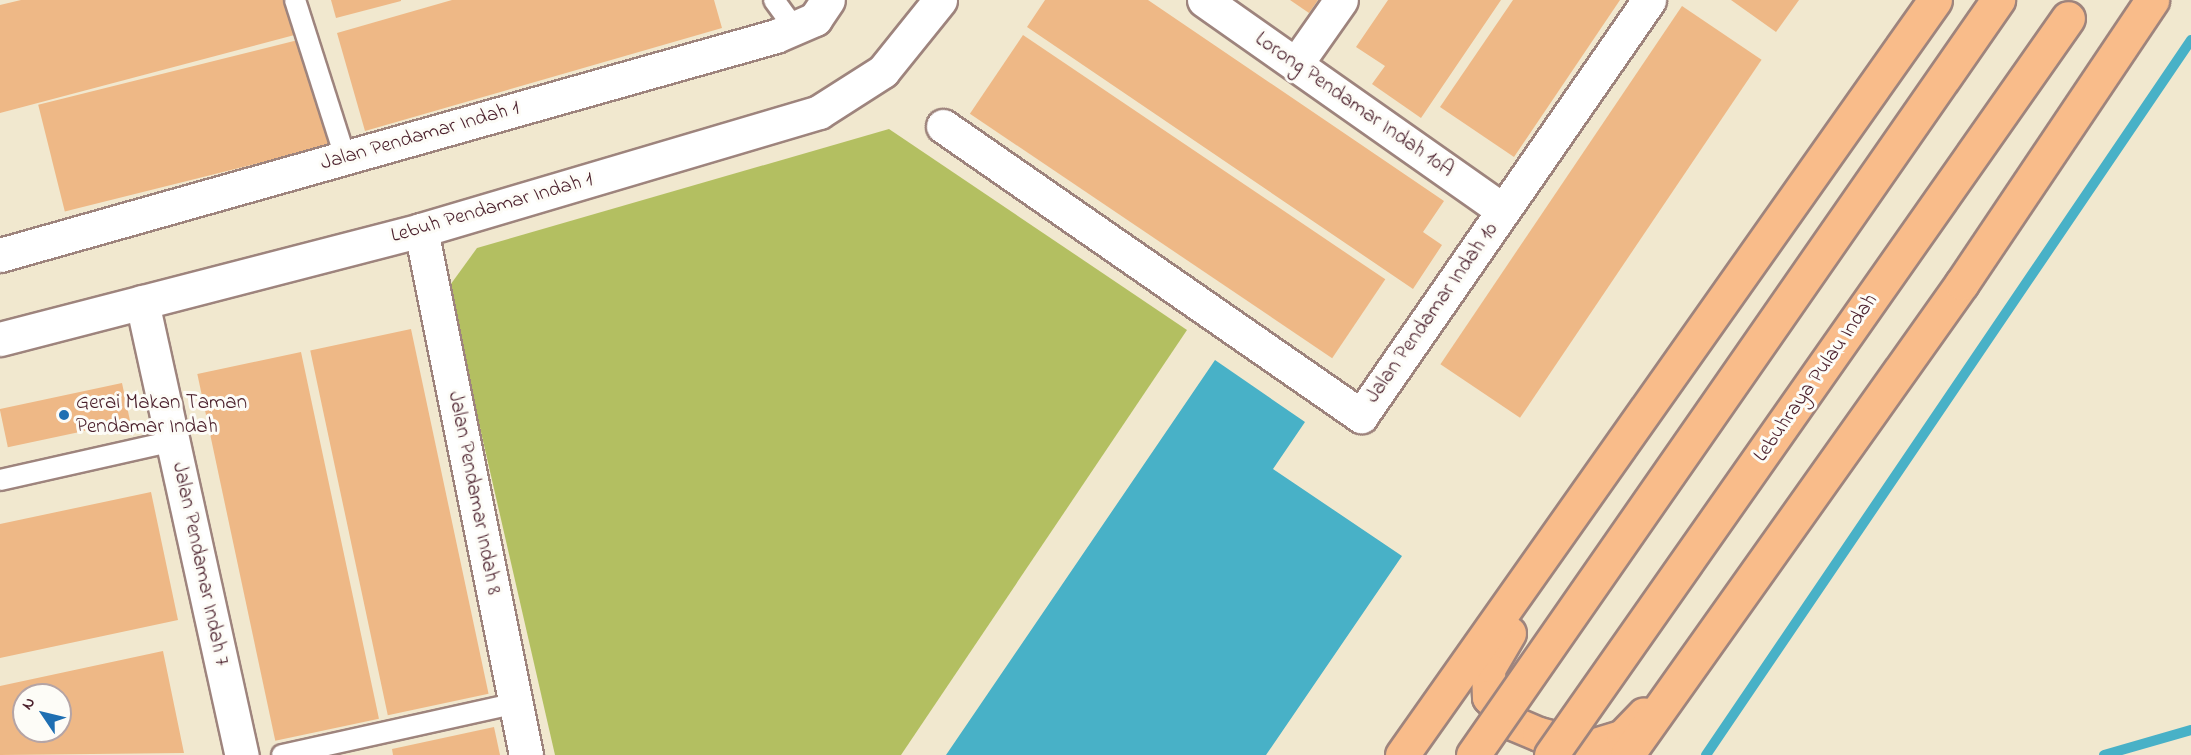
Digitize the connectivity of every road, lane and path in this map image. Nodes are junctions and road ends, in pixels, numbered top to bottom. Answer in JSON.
{"nodes":[{"id":1,"x":295,"y":0,"type":"edge"},
{"id":2,"x":774,"y":0,"type":"edge"},
{"id":3,"x":828,"y":0,"type":"edge"},
{"id":4,"x":940,"y":0,"type":"edge"},
{"id":5,"x":1204,"y":0,"type":"edge"},
{"id":6,"x":1341,"y":0,"type":"edge"},
{"id":7,"x":1649,"y":0,"type":"edge"},
{"id":8,"x":1935,"y":0,"type":"edge"},
{"id":9,"x":1998,"y":0,"type":"edge"},
{"id":10,"x":2152,"y":0,"type":"edge"},
{"id":11,"x":2074,"y":9,"type":"edge"},
{"id":12,"x":794,"y":28,"type":"junction"},
{"id":13,"x":1296,"y":64,"type":"junction"},
{"id":14,"x":944,"y":126,"type":"dead end"},
{"id":15,"x":345,"y":157,"type":"junction"},
{"id":16,"x":1503,"y":210,"type":"junction"},
{"id":17,"x":421,"y":230,"type":"junction"},
{"id":18,"x":0,"y":255,"type":"edge"},
{"id":19,"x":142,"y":302,"type":"junction"},
{"id":20,"x":0,"y":339,"type":"edge"},
{"id":21,"x":173,"y":441,"type":"junction"},
{"id":22,"x":0,"y":480,"type":"edge"},
{"id":23,"x":1551,"y":548,"type":"junction"},
{"id":24,"x":1697,"y":658,"type":"junction"},
{"id":25,"x":516,"y":703,"type":"junction"},
{"id":26,"x":242,"y":755,"type":"edge"},
{"id":27,"x":282,"y":755,"type":"edge"},
{"id":28,"x":526,"y":755,"type":"edge"},
{"id":29,"x":1400,"y":755,"type":"edge"},
{"id":30,"x":1473,"y":755,"type":"edge"},
{"id":31,"x":1551,"y":755,"type":"edge"},
{"id":32,"x":1627,"y":755,"type":"edge"}],
"edges":[{"from":1,"to":15,"type":"lane"},
{"from":2,"to":12,"type":"lane"},
{"from":3,"to":12,"type":"street","name":"Jalan Pendamar Indah 1"},
{"from":4,"to":17,"type":"street","name":"Lebuh Pendamar Indah 1"},
{"from":5,"to":13,"type":"street","name":"Lorong Pendamar Indah 10A"},
{"from":6,"to":13,"type":"street"},
{"from":7,"to":16,"type":"street","name":"Jalan Pendamar Indah 10"},
{"from":8,"to":23,"type":"main road"},
{"from":9,"to":30,"type":"main road","bridge":true},
{"from":10,"to":24,"type":"main road"},
{"from":11,"to":31,"type":"main road","name":"Lebuhraya Pulau Indah","bridge":true},
{"from":12,"to":15,"type":"street","name":"Jalan Pendamar Indah 1"},
{"from":13,"to":16,"type":"street","name":"Lorong Pendamar Indah 10A"},
{"from":14,"to":16,"type":"street","name":"Jalan Pendamar Indah 10"},
{"from":15,"to":18,"type":"street","name":"Jalan Pendamar Indah 1"},
{"from":17,"to":19,"type":"street","name":"Lebuh Pendamar Indah 1"},
{"from":17,"to":25,"type":"street","name":"Jalan Pendamar Indah 8"},
{"from":19,"to":20,"type":"street","name":"Lebuh Pendamar Indah 1"},
{"from":19,"to":21,"type":"street","name":"Jalan Pendamar Indah 7"},
{"from":21,"to":22,"type":"lane"},
{"from":21,"to":26,"type":"street","name":"Jalan Pendamar Indah 7"},
{"from":23,"to":24,"type":"main road"},
{"from":23,"to":29,"type":"main road"},
{"from":24,"to":32,"type":"main road"},
{"from":25,"to":27,"type":"lane"},
{"from":25,"to":28,"type":"street","name":"Jalan Pendamar Indah 8"}]}
